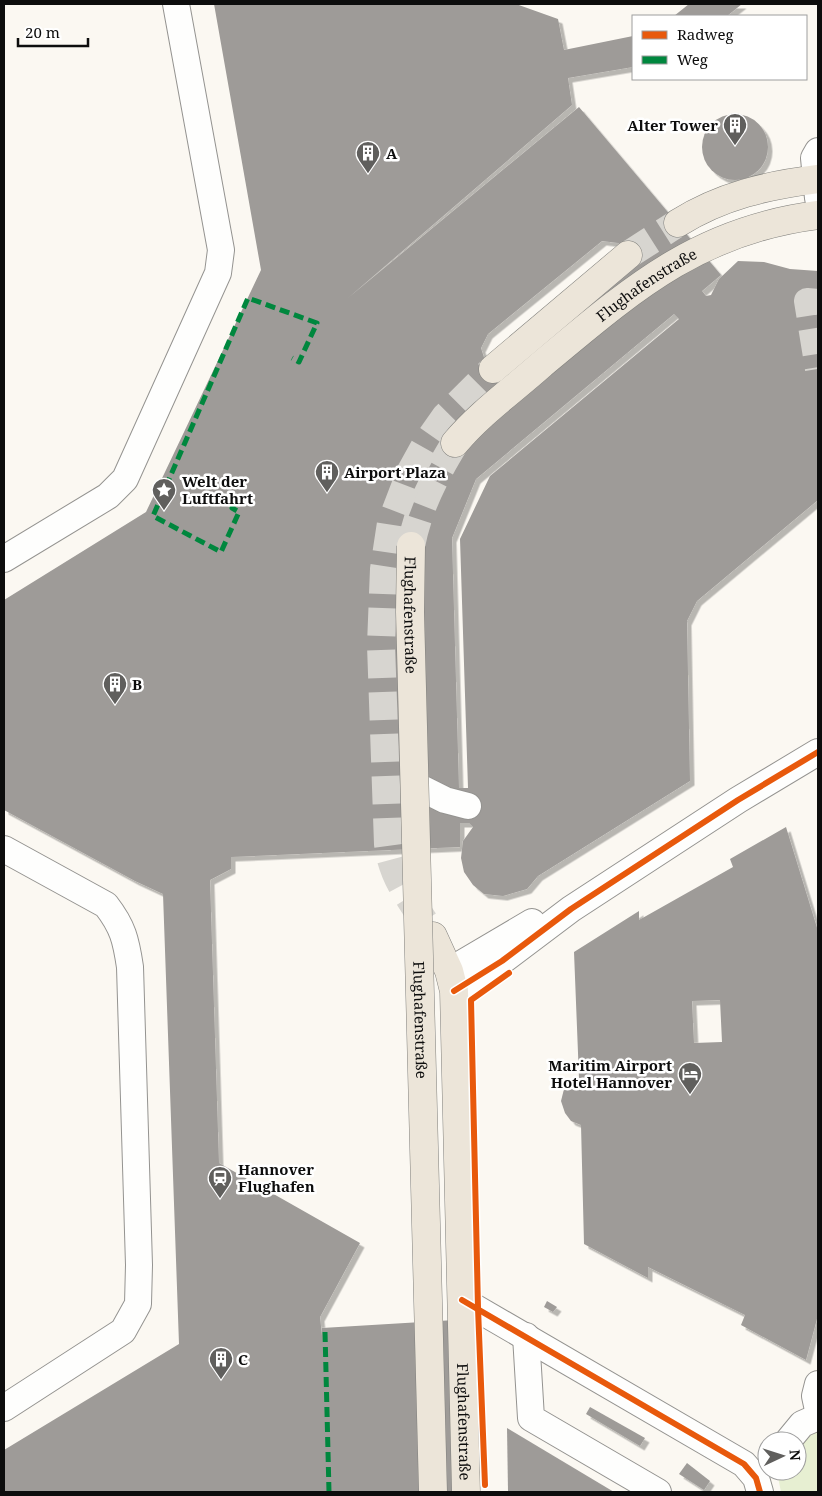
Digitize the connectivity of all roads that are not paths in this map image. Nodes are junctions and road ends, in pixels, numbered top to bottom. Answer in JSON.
{"nodes":[{"id":1,"x":176,"y":4,"type":"edge"},
{"id":2,"x":818,"y":151,"type":"edge"},
{"id":3,"x":818,"y":185,"type":"edge"},
{"id":4,"x":818,"y":215,"type":"edge"},
{"id":5,"x":678,"y":223,"type":"tunnel mouth"},
{"id":6,"x":628,"y":255,"type":"tunnel mouth"},
{"id":7,"x":493,"y":369,"type":"tunnel mouth"},
{"id":8,"x":455,"y":443,"type":"tunnel mouth"},
{"id":9,"x":411,"y":546,"type":"tunnel mouth"},
{"id":10,"x":4,"y":559,"type":"edge"},
{"id":11,"x":818,"y":752,"type":"edge"},
{"id":12,"x":415,"y":785,"type":"junction"},
{"id":13,"x":468,"y":806,"type":"dead end"},
{"id":14,"x":4,"y":849,"type":"edge"},
{"id":15,"x":433,"y":936,"type":"tunnel mouth"},
{"id":16,"x":452,"y":981,"type":"junction"},
{"id":17,"x":462,"y":1300,"type":"junction"},
{"id":18,"x":526,"y":1336,"type":"junction"},
{"id":19,"x":818,"y":1384,"type":"edge"},
{"id":20,"x":4,"y":1408,"type":"edge"},
{"id":21,"x":818,"y":1410,"type":"edge"},
{"id":22,"x":818,"y":1416,"type":"edge"},
{"id":23,"x":796,"y":1431,"type":"edge"},
{"id":24,"x":757,"y":1475,"type":"edge"},
{"id":25,"x":433,"y":1492,"type":"edge"},
{"id":26,"x":466,"y":1492,"type":"edge"},
{"id":27,"x":658,"y":1492,"type":"edge"}],
"edges":[{"from":1,"to":10,"type":"street"},
{"from":2,"to":3,"type":"street"},
{"from":3,"to":5,"type":"main road"},
{"from":4,"to":8,"type":"main road","name":"Flughafenstraße"},
{"from":6,"to":7,"type":"main road","name":"Flughafenstraße"},
{"from":9,"to":12,"type":"main road","name":"Flughafenstraße","bridge":true},
{"from":11,"to":16,"type":"street"},
{"from":12,"to":13,"type":"street"},
{"from":12,"to":25,"type":"main road","name":"Flughafenstraße","bridge":true},
{"from":14,"to":20,"type":"street"},
{"from":15,"to":16,"type":"main road","name":"Flughafenstraße"},
{"from":16,"to":17,"type":"main road","name":"Flughafenstraße"},
{"from":17,"to":18,"type":"street"},
{"from":17,"to":26,"type":"main road","name":"Flughafenstraße"},
{"from":18,"to":24,"type":"street"},
{"from":18,"to":27,"type":"street"},
{"from":19,"to":21,"type":"street"},
{"from":22,"to":23,"type":"street"}]}
